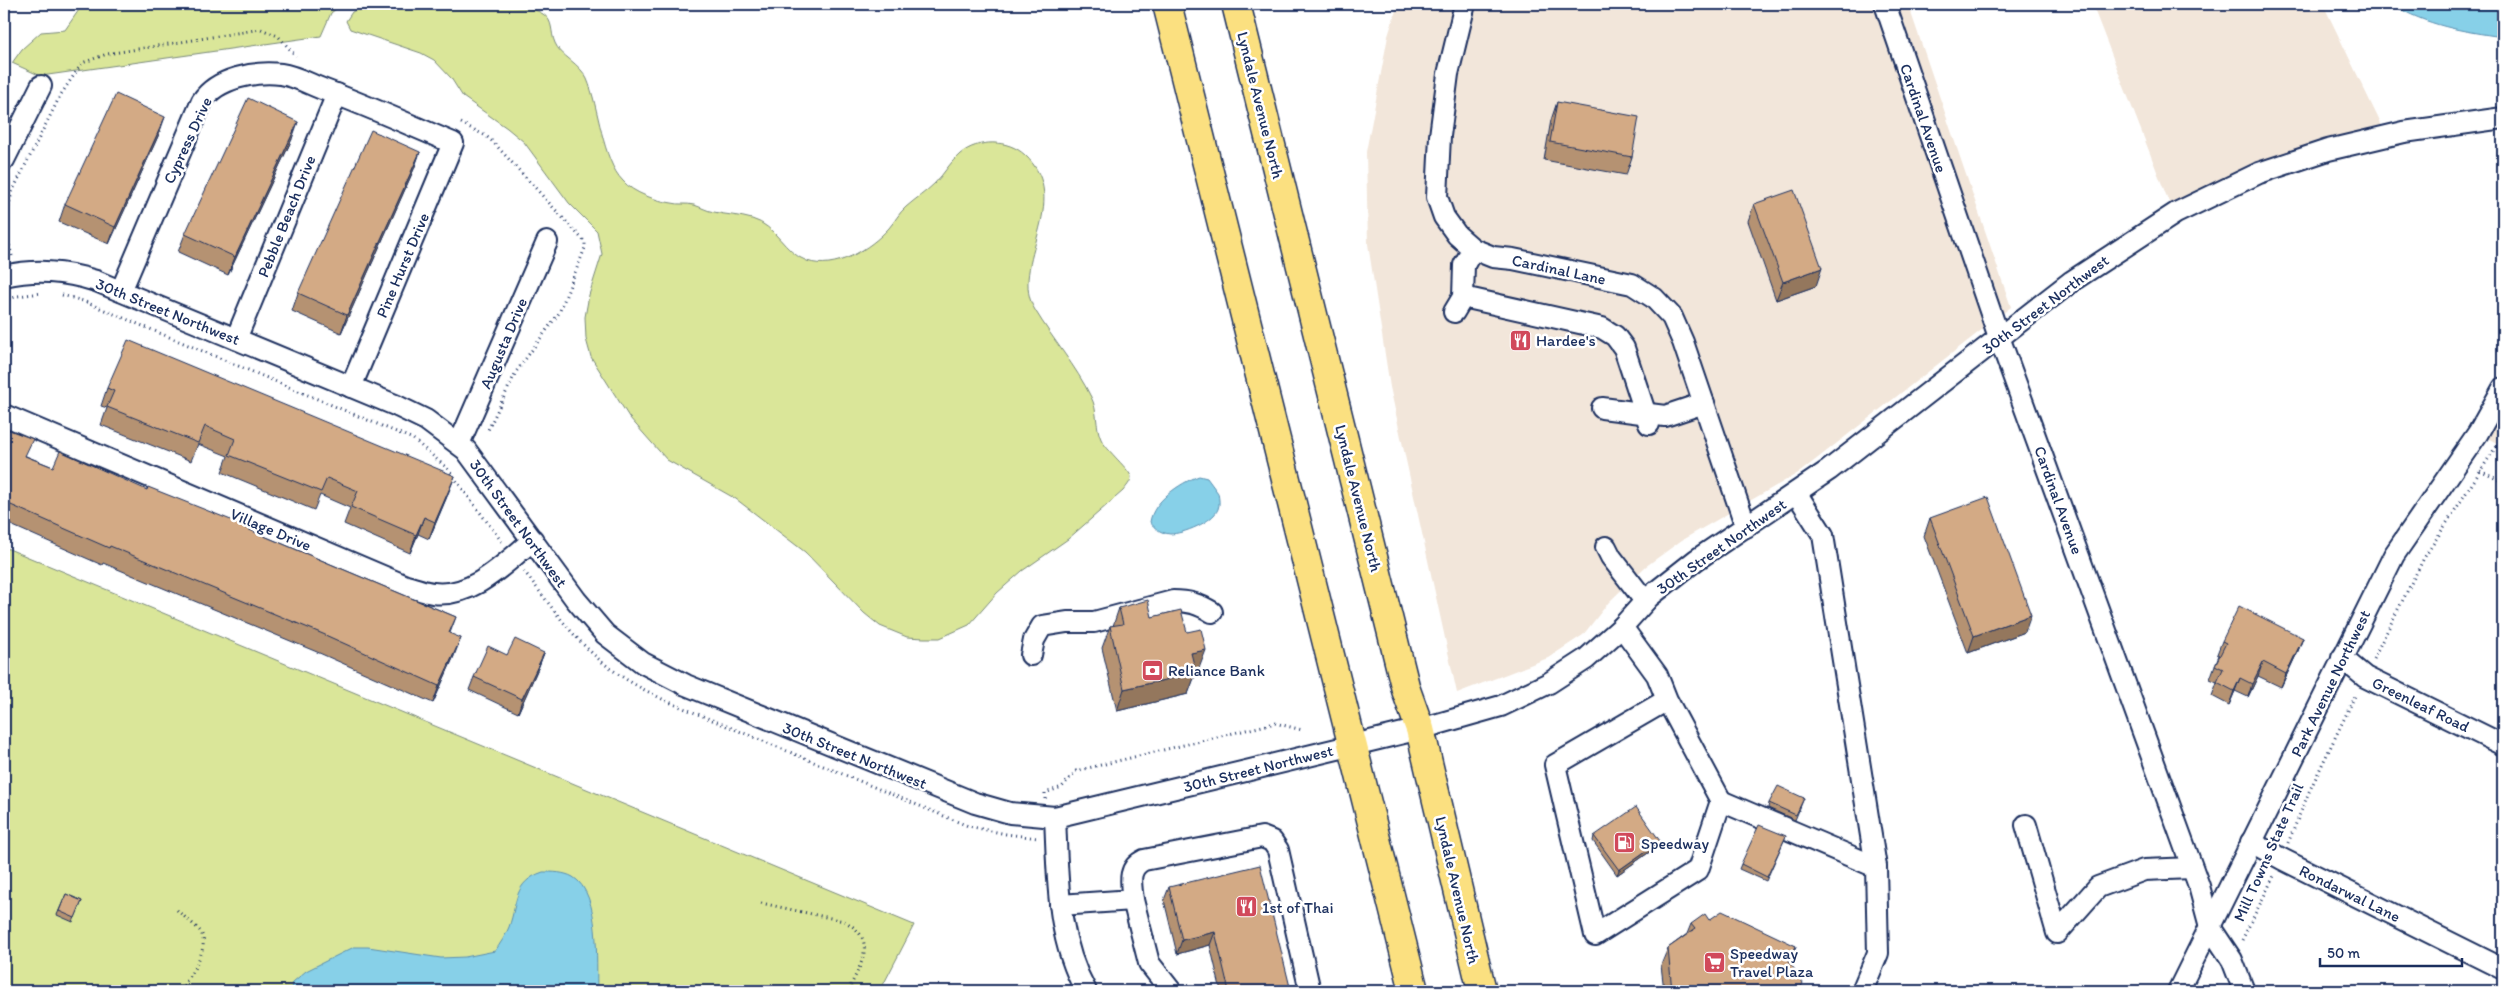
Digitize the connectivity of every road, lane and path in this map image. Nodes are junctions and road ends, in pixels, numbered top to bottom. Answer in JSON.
{"nodes":[{"id":1,"x":1167,"y":4,"type":"edge"},
{"id":2,"x":1236,"y":4,"type":"edge"},
{"id":3,"x":1465,"y":4,"type":"edge"},
{"id":4,"x":1885,"y":4,"type":"edge"},
{"id":5,"x":41,"y":86,"type":"dead end"},
{"id":6,"x":336,"y":94,"type":"junction"},
{"id":7,"x":2503,"y":118,"type":"edge"},
{"id":8,"x":453,"y":143,"type":"joint"},
{"id":9,"x":4,"y":160,"type":"edge"},
{"id":10,"x":547,"y":242,"type":"dead end"},
{"id":11,"x":1473,"y":249,"type":"junction"},
{"id":12,"x":4,"y":276,"type":"edge"},
{"id":13,"x":121,"y":291,"type":"junction"},
{"id":14,"x":44,"y":292,"type":"dead end"},
{"id":15,"x":53,"y":294,"type":"dead end"},
{"id":16,"x":4,"y":302,"type":"edge"},
{"id":17,"x":2000,"y":337,"type":"junction"},
{"id":18,"x":236,"y":339,"type":"junction"},
{"id":19,"x":351,"y":387,"type":"junction"},
{"id":20,"x":2503,"y":388,"type":"edge"},
{"id":21,"x":1704,"y":403,"type":"junction"},
{"id":22,"x":1602,"y":408,"type":"dead end"},
{"id":23,"x":4,"y":415,"type":"edge"},
{"id":24,"x":1647,"y":419,"type":"junction"},
{"id":25,"x":2503,"y":436,"type":"edge"},
{"id":26,"x":459,"y":444,"type":"junction"},
{"id":27,"x":447,"y":468,"type":"dead end"},
{"id":28,"x":2480,"y":471,"type":"junction"},
{"id":29,"x":2503,"y":482,"type":"edge"},
{"id":30,"x":1797,"y":494,"type":"junction"},
{"id":31,"x":1746,"y":526,"type":"junction"},
{"id":32,"x":533,"y":540,"type":"junction"},
{"id":33,"x":1606,"y":547,"type":"dead end"},
{"id":34,"x":1645,"y":601,"type":"junction"},
{"id":35,"x":1212,"y":612,"type":"dead end"},
{"id":36,"x":1622,"y":627,"type":"junction"},
{"id":37,"x":1031,"y":655,"type":"dead end"},
{"id":38,"x":2342,"y":658,"type":"junction"},
{"id":39,"x":2365,"y":677,"type":"junction"},
{"id":40,"x":1667,"y":700,"type":"junction"},
{"id":41,"x":1420,"y":729,"type":"junction"},
{"id":42,"x":1302,"y":730,"type":"dead end"},
{"id":43,"x":1353,"y":745,"type":"junction"},
{"id":44,"x":2503,"y":745,"type":"edge"},
{"id":45,"x":1721,"y":801,"type":"junction"},
{"id":46,"x":1050,"y":817,"type":"junction"},
{"id":47,"x":2026,"y":825,"type":"dead end"},
{"id":48,"x":2251,"y":842,"type":"junction"},
{"id":49,"x":2282,"y":859,"type":"junction"},
{"id":50,"x":1876,"y":867,"type":"junction"},
{"id":51,"x":2192,"y":868,"type":"junction"},
{"id":52,"x":1132,"y":900,"type":"junction"},
{"id":53,"x":761,"y":903,"type":"dead end"},
{"id":54,"x":1060,"y":905,"type":"junction"},
{"id":55,"x":177,"y":910,"type":"dead end"},
{"id":56,"x":2210,"y":927,"type":"junction"},
{"id":57,"x":2232,"y":960,"type":"junction"},
{"id":58,"x":2503,"y":969,"type":"edge"},
{"id":59,"x":180,"y":991,"type":"edge"},
{"id":60,"x":848,"y":991,"type":"edge"},
{"id":61,"x":1086,"y":991,"type":"edge"},
{"id":62,"x":1171,"y":991,"type":"edge"},
{"id":63,"x":1310,"y":991,"type":"edge"},
{"id":64,"x":1414,"y":991,"type":"edge"},
{"id":65,"x":1482,"y":991,"type":"edge"},
{"id":66,"x":1862,"y":991,"type":"edge"},
{"id":67,"x":2178,"y":991,"type":"edge"},
{"id":68,"x":2215,"y":991,"type":"edge"},
{"id":69,"x":2244,"y":991,"type":"edge"}],
"edges":[{"from":1,"to":43,"type":"highway"},
{"from":2,"to":41,"type":"highway","name":"Lyndale Avenue North"},
{"from":3,"to":11,"type":"street","name":"Cardinal Lane"},
{"from":4,"to":17,"type":"street","name":"Cardinal Avenue"},
{"from":5,"to":9,"type":"street"},
{"from":6,"to":8,"type":"street","name":"Cypress Drive"},
{"from":6,"to":13,"type":"street","name":"Cypress Drive"},
{"from":6,"to":18,"type":"street","name":"Pebble Beach Drive"},
{"from":7,"to":17,"type":"street","name":"30th Street Northwest"},
{"from":8,"to":19,"type":"street","name":"Pine Hurst Drive"},
{"from":10,"to":26,"type":"street","name":"Augusta Drive"},
{"from":11,"to":21,"type":"street","name":"Cardinal Lane"},
{"from":11,"to":24,"type":"street"},
{"from":12,"to":13,"type":"street","name":"30th Street Northwest"},
{"from":13,"to":18,"type":"street","name":"30th Street Northwest"},
{"from":14,"to":16,"type":"path"},
{"from":15,"to":27,"type":"path"},
{"from":17,"to":30,"type":"street","name":"30th Street Northwest"},
{"from":17,"to":51,"type":"street","name":"Cardinal Avenue"},
{"from":18,"to":19,"type":"street","name":"30th Street Northwest"},
{"from":19,"to":26,"type":"street","name":"30th Street Northwest"},
{"from":20,"to":38,"type":"street","name":"Park Avenue Northwest"},
{"from":21,"to":24,"type":"street"},
{"from":21,"to":31,"type":"street","name":"Cardinal Lane"},
{"from":22,"to":24,"type":"street"},
{"from":23,"to":32,"type":"street","name":"Village Drive"},
{"from":25,"to":28,"type":"path","name":"Mill Towns State Trail"},
{"from":26,"to":32,"type":"street","name":"30th Street Northwest"},
{"from":28,"to":29,"type":"path"},
{"from":28,"to":39,"type":"path","name":"Mill Towns State Trail"},
{"from":30,"to":31,"type":"street","name":"30th Street Northwest"},
{"from":30,"to":50,"type":"street"},
{"from":31,"to":34,"type":"street","name":"30th Street Northwest"},
{"from":32,"to":46,"type":"street","name":"30th Street Northwest"},
{"from":33,"to":34,"type":"street"},
{"from":34,"to":36,"type":"street","name":"30th Street Northwest"},
{"from":35,"to":37,"type":"street"},
{"from":36,"to":40,"type":"street"},
{"from":36,"to":41,"type":"street","name":"30th Street Northwest"},
{"from":38,"to":39,"type":"street","name":"Greenleaf Road"},
{"from":38,"to":48,"type":"street","name":"Park Avenue Northwest"},
{"from":39,"to":44,"type":"street","name":"Greenleaf Road"},
{"from":39,"to":49,"type":"path","name":"Mill Towns State Trail"},
{"from":40,"to":45,"type":"street"},
{"from":40,"to":45,"type":"street"},
{"from":41,"to":43,"type":"street","name":"30th Street Northwest"},
{"from":41,"to":65,"type":"highway","name":"Lyndale Avenue North"},
{"from":42,"to":46,"type":"path"},
{"from":43,"to":46,"type":"street","name":"30th Street Northwest"},
{"from":43,"to":64,"type":"highway"},
{"from":45,"to":50,"type":"street"},
{"from":46,"to":54,"type":"street"},
{"from":47,"to":51,"type":"street"},
{"from":48,"to":49,"type":"street","name":"Rondarwal Lane"},
{"from":48,"to":56,"type":"street","name":"Park Avenue Northwest"},
{"from":49,"to":57,"type":"path","name":"Mill Towns State Trail"},
{"from":49,"to":58,"type":"street","name":"Rondarwal Lane"},
{"from":50,"to":66,"type":"street"},
{"from":51,"to":56,"type":"street","name":"Cardinal Avenue"},
{"from":52,"to":54,"type":"street"},
{"from":52,"to":62,"type":"street"},
{"from":52,"to":63,"type":"street"},
{"from":53,"to":60,"type":"path"},
{"from":54,"to":61,"type":"street"},
{"from":55,"to":59,"type":"path"},
{"from":56,"to":57,"type":"street","name":"Cardinal Avenue"},
{"from":56,"to":67,"type":"street","name":"Park Avenue Northwest"},
{"from":57,"to":68,"type":"path","name":"Mill Towns State Trail"},
{"from":57,"to":69,"type":"street","name":"Cardinal Avenue"}]}
